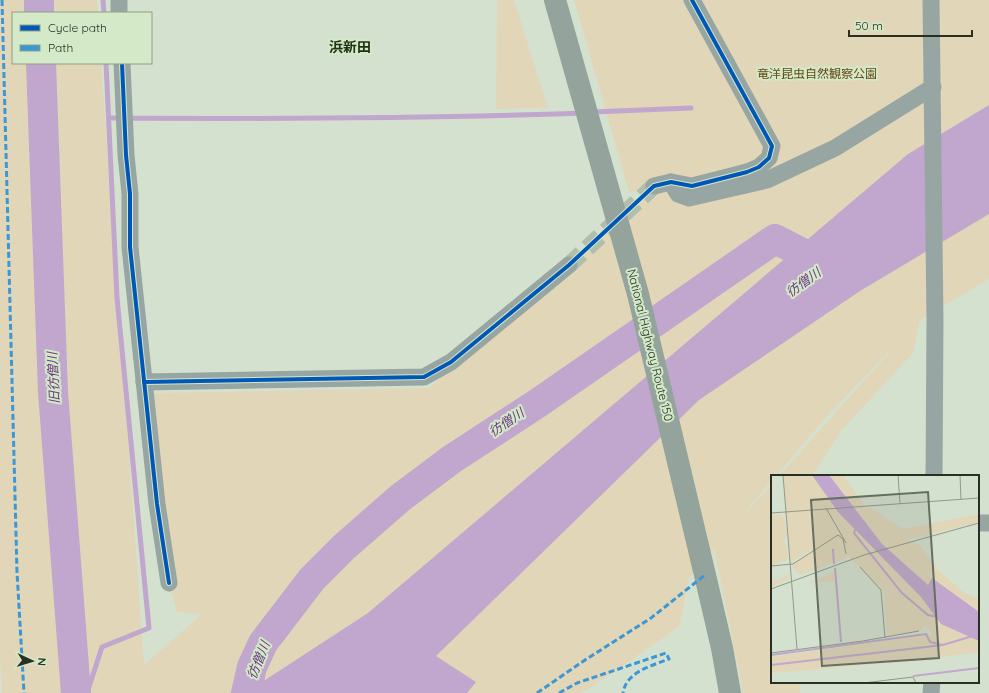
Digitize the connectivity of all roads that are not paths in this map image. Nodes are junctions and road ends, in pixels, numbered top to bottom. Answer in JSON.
{"nodes":[{"id":1,"x":119,"y":0,"type":"edge"},
{"id":2,"x":555,"y":0,"type":"edge"},
{"id":3,"x":692,"y":0,"type":"edge"},
{"id":4,"x":931,"y":0,"type":"edge"},
{"id":5,"x":119,"y":12,"type":"edge"},
{"id":6,"x":122,"y":64,"type":"edge"},
{"id":7,"x":932,"y":87,"type":"junction"},
{"id":8,"x":671,"y":182,"type":"junction"},
{"id":9,"x":654,"y":186,"type":"tunnel mouth"},
{"id":10,"x":569,"y":265,"type":"tunnel mouth"},
{"id":11,"x":144,"y":382,"type":"junction"},
{"id":12,"x":934,"y":475,"type":"edge"},
{"id":13,"x":169,"y":583,"type":"dead end"},
{"id":14,"x":932,"y":683,"type":"edge"},
{"id":15,"x":730,"y":693,"type":"edge"},
{"id":16,"x":931,"y":693,"type":"edge"}],
"edges":[{"from":1,"to":5,"type":"street"},
{"from":2,"to":15,"type":"highway","name":"National Highway Route 150"},
{"from":3,"to":8,"type":"street"},
{"from":4,"to":7,"type":"street"},
{"from":6,"to":11,"type":"street"},
{"from":7,"to":8,"type":"street"},
{"from":7,"to":12,"type":"street"},
{"from":8,"to":9,"type":"street"},
{"from":10,"to":11,"type":"street"},
{"from":11,"to":13,"type":"street"},
{"from":14,"to":16,"type":"street"}]}
